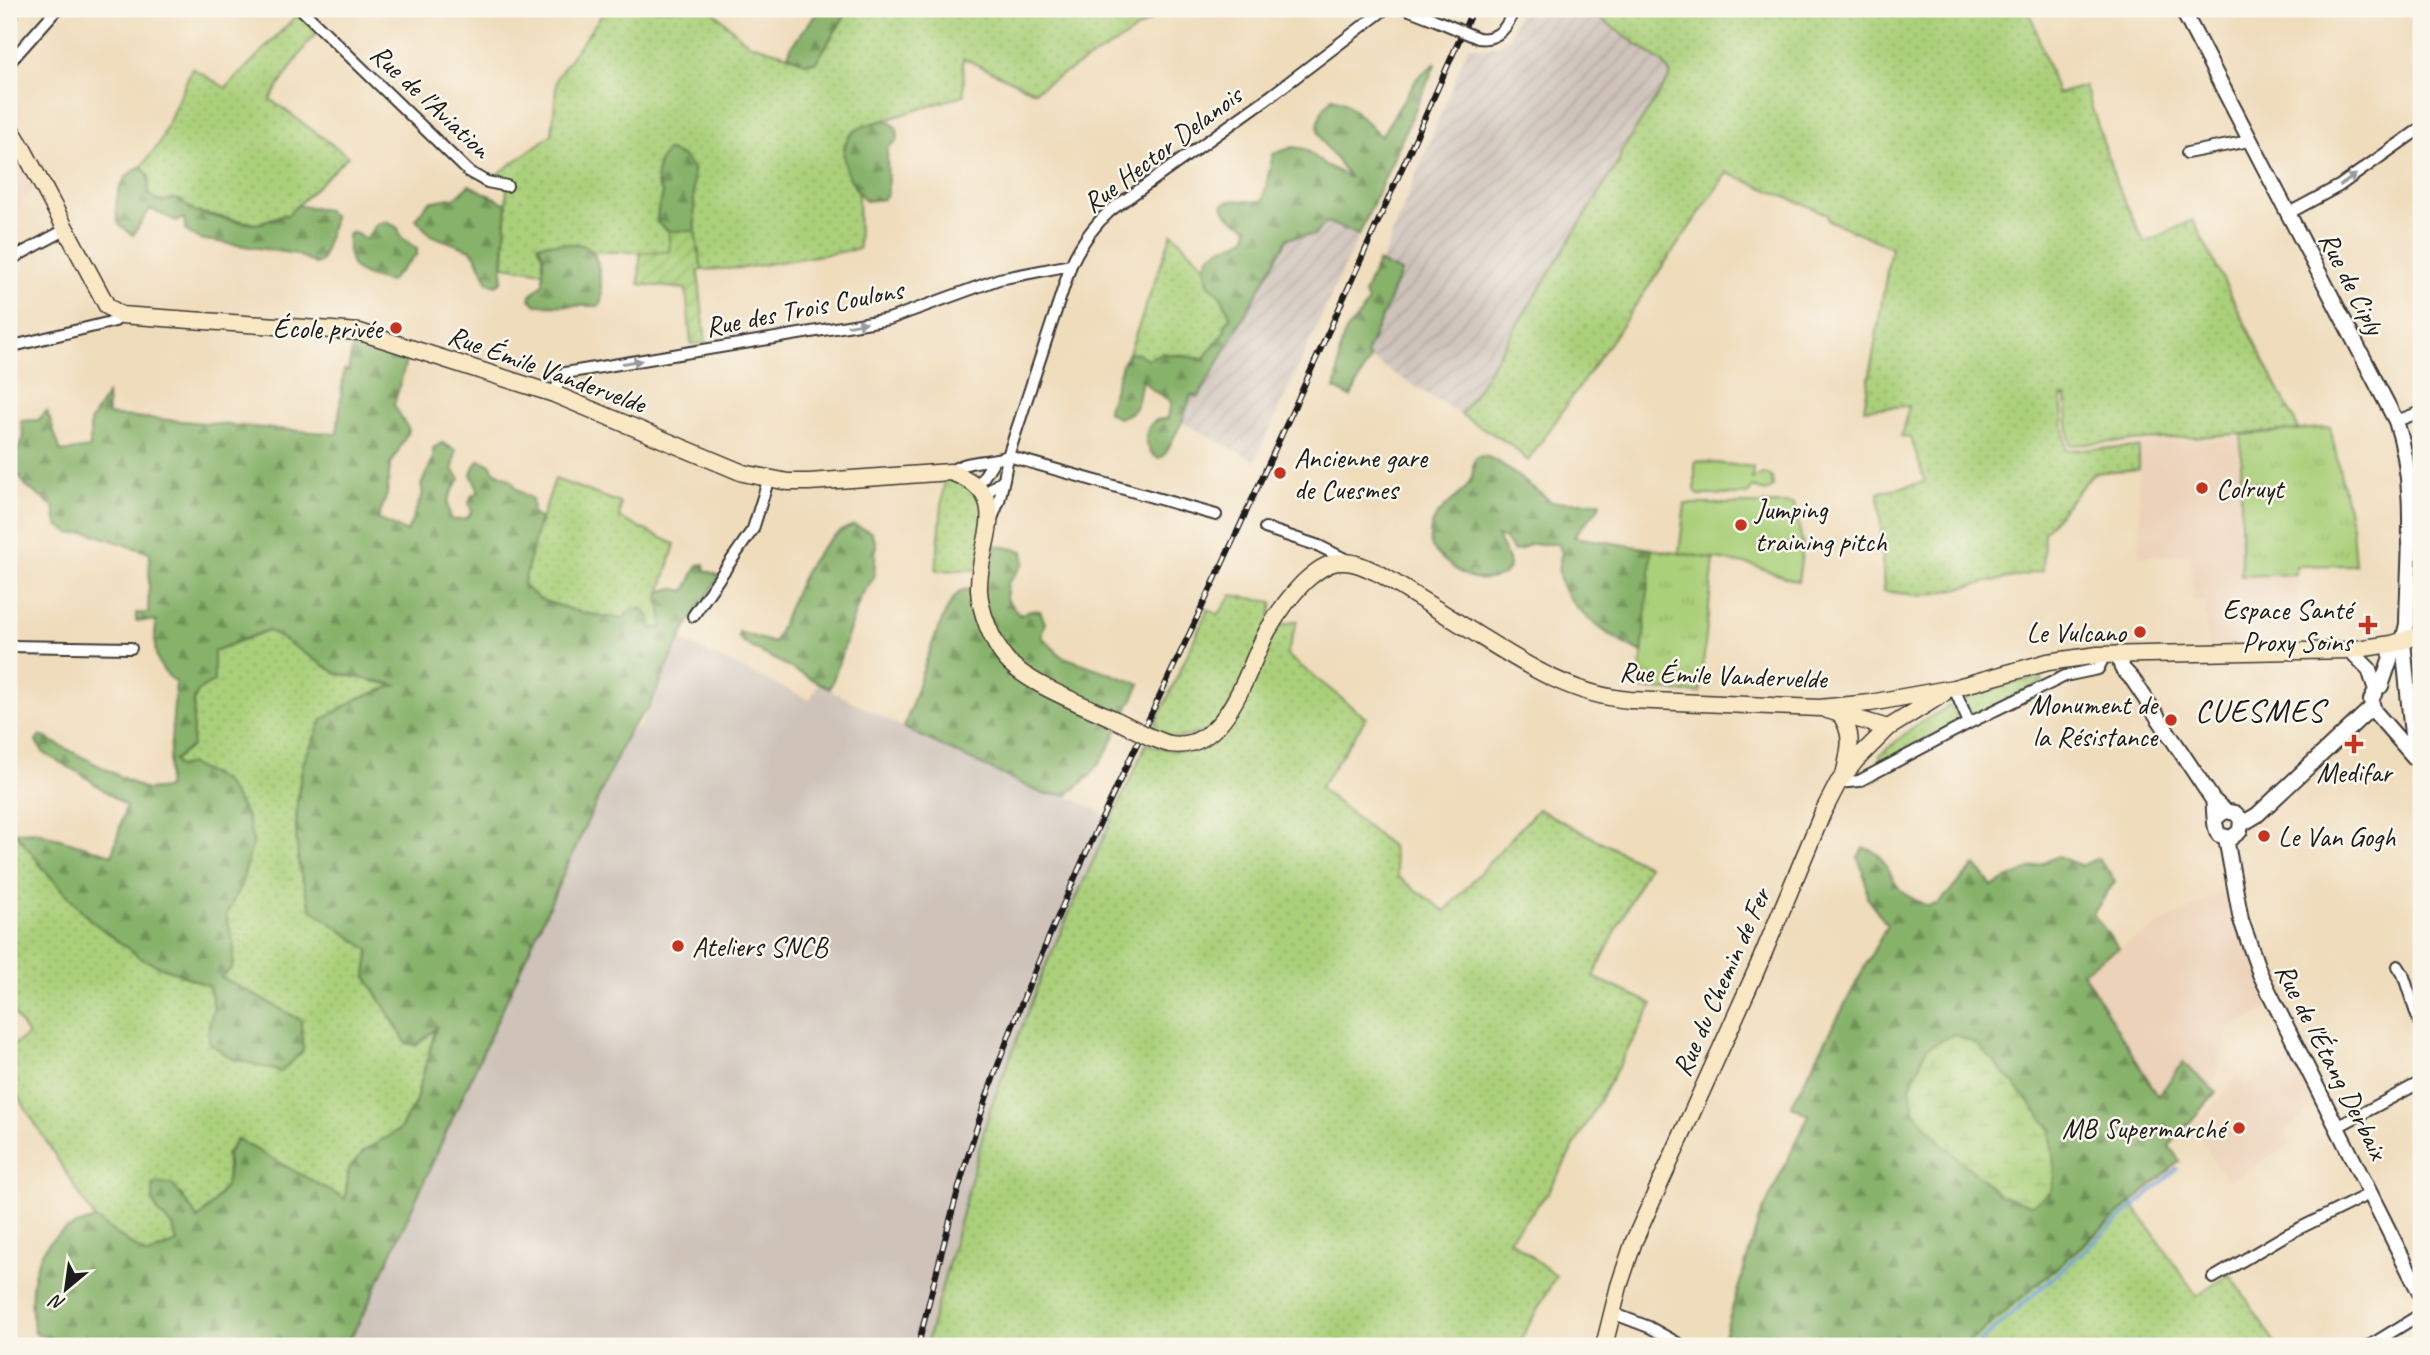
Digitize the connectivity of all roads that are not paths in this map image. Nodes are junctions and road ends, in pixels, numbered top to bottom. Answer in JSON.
{"nodes":[{"id":1,"x":57,"y":9,"type":"edge"},
{"id":2,"x":301,"y":9,"type":"edge"},
{"id":3,"x":1385,"y":9,"type":"edge"},
{"id":4,"x":1408,"y":9,"type":"edge"},
{"id":5,"x":1513,"y":9,"type":"edge"},
{"id":6,"x":2182,"y":9,"type":"edge"},
{"id":7,"x":9,"y":63,"type":"edge"},
{"id":8,"x":9,"y":126,"type":"edge"},
{"id":9,"x":2421,"y":128,"type":"edge"},
{"id":10,"x":2249,"y":141,"type":"junction"},
{"id":11,"x":16,"y":146,"type":"edge"},
{"id":12,"x":2187,"y":153,"type":"dead end"},
{"id":13,"x":508,"y":186,"type":"dead end"},
{"id":14,"x":2288,"y":213,"type":"junction"},
{"id":15,"x":65,"y":230,"type":"junction"},
{"id":16,"x":9,"y":260,"type":"edge"},
{"id":17,"x":1071,"y":265,"type":"junction"},
{"id":18,"x":121,"y":316,"type":"junction"},
{"id":19,"x":9,"y":347,"type":"edge"},
{"id":20,"x":554,"y":394,"type":"junction"},
{"id":21,"x":2421,"y":412,"type":"edge"},
{"id":22,"x":2396,"y":421,"type":"junction"},
{"id":23,"x":1009,"y":456,"type":"junction"},
{"id":24,"x":993,"y":462,"type":"junction"},
{"id":25,"x":950,"y":472,"type":"junction"},
{"id":26,"x":769,"y":478,"type":"junction"},
{"id":27,"x":1004,"y":479,"type":"junction"},
{"id":28,"x":981,"y":490,"type":"junction"},
{"id":29,"x":1216,"y":515,"type":"dead end"},
{"id":30,"x":990,"y":523,"type":"junction"},
{"id":31,"x":1265,"y":528,"type":"dead end"},
{"id":32,"x":1355,"y":563,"type":"junction"},
{"id":33,"x":692,"y":616,"type":"dead end"},
{"id":34,"x":2421,"y":635,"type":"edge"},
{"id":35,"x":2398,"y":642,"type":"junction"},
{"id":36,"x":9,"y":646,"type":"edge"},
{"id":37,"x":131,"y":648,"type":"dead end"},
{"id":38,"x":2350,"y":650,"type":"junction"},
{"id":39,"x":2138,"y":653,"type":"junction"},
{"id":40,"x":2112,"y":654,"type":"junction"},
{"id":41,"x":2133,"y":680,"type":"junction"},
{"id":42,"x":1954,"y":688,"type":"junction"},
{"id":43,"x":2378,"y":688,"type":"junction"},
{"id":44,"x":2407,"y":689,"type":"junction"},
{"id":45,"x":1870,"y":702,"type":"junction"},
{"id":46,"x":2409,"y":707,"type":"junction"},
{"id":47,"x":1819,"y":708,"type":"junction"},
{"id":48,"x":2376,"y":712,"type":"junction"},
{"id":49,"x":1840,"y":714,"type":"junction"},
{"id":50,"x":1969,"y":723,"type":"junction"},
{"id":51,"x":1888,"y":728,"type":"junction"},
{"id":52,"x":2418,"y":761,"type":"edge"},
{"id":53,"x":1841,"y":779,"type":"junction"},
{"id":54,"x":2221,"y":815,"type":"junction"},
{"id":55,"x":2242,"y":824,"type":"junction"},
{"id":56,"x":2226,"y":838,"type":"junction"},
{"id":57,"x":2398,"y":966,"type":"dead end"},
{"id":58,"x":2421,"y":1028,"type":"edge"},
{"id":59,"x":2421,"y":1082,"type":"edge"},
{"id":60,"x":2337,"y":1127,"type":"junction"},
{"id":61,"x":2371,"y":1193,"type":"junction"},
{"id":62,"x":2213,"y":1278,"type":"dead end"},
{"id":63,"x":2421,"y":1295,"type":"edge"},
{"id":64,"x":1612,"y":1313,"type":"junction"},
{"id":65,"x":2421,"y":1314,"type":"edge"},
{"id":66,"x":1604,"y":1346,"type":"edge"},
{"id":67,"x":1683,"y":1346,"type":"edge"},
{"id":68,"x":2369,"y":1346,"type":"edge"}],
"edges":[{"from":1,"to":7,"type":"street"},
{"from":2,"to":13,"type":"street","name":"Rue de l'Aviation"},
{"from":3,"to":17,"type":"street","name":"Rue Hector Delanois"},
{"from":4,"to":5,"type":"street","bridge":true},
{"from":6,"to":10,"type":"street","name":"Rue de Ciply"},
{"from":8,"to":11,"type":"main road"},
{"from":14,"to":9,"type":"street","one_way":true},
{"from":10,"to":12,"type":"street"},
{"from":10,"to":14,"type":"street","name":"Rue de Ciply"},
{"from":11,"to":15,"type":"main road"},
{"from":14,"to":22,"type":"street","name":"Rue de Ciply"},
{"from":15,"to":16,"type":"street"},
{"from":15,"to":18,"type":"main road"},
{"from":20,"to":17,"type":"street","name":"Rue des Trois Coulons","one_way":true},
{"from":17,"to":23,"type":"street","name":"Rue Hector Delanois"},
{"from":18,"to":19,"type":"street"},
{"from":18,"to":20,"type":"main road","name":"Rue Émile Vandervelde"},
{"from":20,"to":26,"type":"main road","name":"Rue Émile Vandervelde"},
{"from":21,"to":22,"type":"street"},
{"from":22,"to":35,"type":"street","name":"Rue de Ciply"},
{"from":23,"to":24,"type":"street","name":"Rue Émile Vandervelde"},
{"from":23,"to":27,"type":"street","name":"Rue Hector Delanois"},
{"from":23,"to":29,"type":"street"},
{"from":24,"to":25,"type":"street","name":"Rue Émile Vandervelde"},
{"from":24,"to":28,"type":"street"},
{"from":25,"to":26,"type":"main road","name":"Rue Émile Vandervelde"},
{"from":25,"to":28,"type":"main road"},
{"from":26,"to":33,"type":"street"},
{"from":27,"to":28,"type":"street"},
{"from":27,"to":30,"type":"street","name":"Rue Hector Delanois"},
{"from":28,"to":30,"type":"main road"},
{"from":30,"to":32,"type":"main road","bridge":true},
{"from":31,"to":32,"type":"street","name":"Rue Émile Vandervelde"},
{"from":32,"to":47,"type":"main road","name":"Rue Émile Vandervelde"},
{"from":34,"to":35,"type":"main road","name":"Rue Émile Vandervelde"},
{"from":35,"to":38,"type":"main road","name":"Rue Émile Vandervelde"},
{"from":35,"to":43,"type":"street"},
{"from":35,"to":44,"type":"street"},
{"from":36,"to":37,"type":"street"},
{"from":38,"to":39,"type":"main road","name":"Rue Émile Vandervelde"},
{"from":38,"to":43,"type":"street"},
{"from":39,"to":40,"type":"main road","name":"Rue Émile Vandervelde"},
{"from":39,"to":41,"type":"street"},
{"from":40,"to":41,"type":"street"},
{"from":40,"to":42,"type":"main road","name":"Rue Émile Vandervelde"},
{"from":40,"to":50,"type":"street"},
{"from":41,"to":54,"type":"street"},
{"from":42,"to":45,"type":"main road","name":"Rue Émile Vandervelde"},
{"from":42,"to":50,"type":"street"},
{"from":42,"to":51,"type":"main road","name":"Rue du Chemin de Fer"},
{"from":43,"to":44,"type":"street"},
{"from":43,"to":48,"type":"street"},
{"from":44,"to":46,"type":"street"},
{"from":45,"to":47,"type":"main road","name":"Rue Émile Vandervelde"},
{"from":45,"to":51,"type":"main road"},
{"from":46,"to":48,"type":"street"},
{"from":46,"to":52,"type":"street"},
{"from":47,"to":49,"type":"main road"},
{"from":48,"to":52,"type":"street"},
{"from":48,"to":55,"type":"street"},
{"from":49,"to":51,"type":"main road"},
{"from":49,"to":53,"type":"main road"},
{"from":50,"to":53,"type":"street"},
{"from":51,"to":53,"type":"main road","name":"Rue du Chemin de Fer"},
{"from":53,"to":64,"type":"main road","name":"Rue du Chemin de Fer"},
{"from":54,"to":55,"type":"street"},
{"from":54,"to":56,"type":"street"},
{"from":55,"to":56,"type":"street"},
{"from":56,"to":60,"type":"street","name":"Rue de l'Étang Derbaix"},
{"from":57,"to":58,"type":"street"},
{"from":59,"to":60,"type":"street"},
{"from":60,"to":61,"type":"street","name":"Rue de l'Étang Derbaix"},
{"from":61,"to":62,"type":"street"},
{"from":61,"to":63,"type":"street","name":"Rue de l'Étang Derbaix"},
{"from":64,"to":66,"type":"main road","name":"Rue du Chemin de Fer"},
{"from":64,"to":67,"type":"street"},
{"from":65,"to":68,"type":"street"}]}
